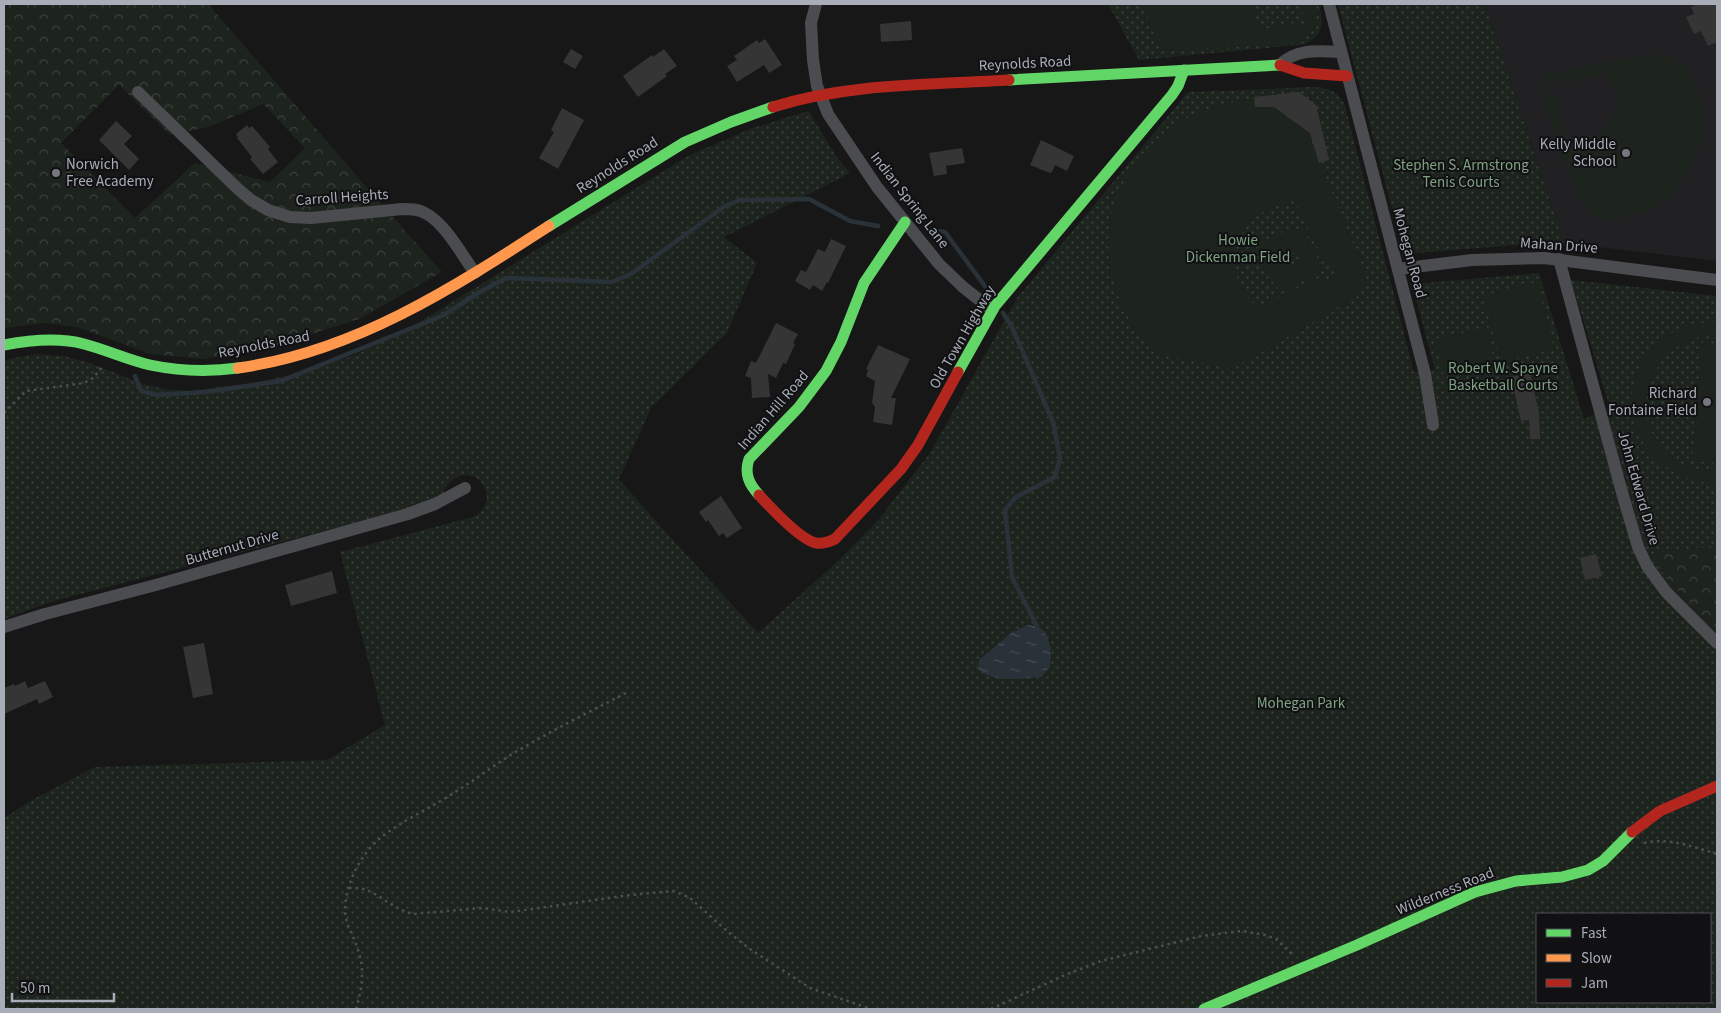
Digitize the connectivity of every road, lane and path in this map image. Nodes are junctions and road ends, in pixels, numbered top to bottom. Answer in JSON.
{"nodes":[{"id":1,"x":816,"y":4,"type":"edge"},
{"id":2,"x":1329,"y":4,"type":"edge"},
{"id":3,"x":1341,"y":52,"type":"junction"},
{"id":4,"x":1280,"y":65,"type":"junction"},
{"id":5,"x":1184,"y":70,"type":"junction"},
{"id":6,"x":1347,"y":76,"type":"junction"},
{"id":7,"x":138,"y":92,"type":"dead end"},
{"id":8,"x":820,"y":94,"type":"junction"},
{"id":9,"x":905,"y":222,"type":"junction"},
{"id":10,"x":1560,"y":259,"type":"junction"},
{"id":11,"x":1398,"y":269,"type":"junction"},
{"id":12,"x":475,"y":273,"type":"junction"},
{"id":13,"x":1717,"y":280,"type":"edge"},
{"id":14,"x":992,"y":310,"type":"junction"},
{"id":15,"x":4,"y":345,"type":"edge"},
{"id":16,"x":110,"y":353,"type":"junction"},
{"id":17,"x":4,"y":413,"type":"edge"},
{"id":18,"x":1432,"y":425,"type":"dead end"},
{"id":19,"x":465,"y":488,"type":"dead end"},
{"id":20,"x":822,"y":543,"type":"joint"},
{"id":21,"x":4,"y":627,"type":"edge"},
{"id":22,"x":1717,"y":643,"type":"edge"},
{"id":23,"x":626,"y":693,"type":"dead end"},
{"id":24,"x":1717,"y":786,"type":"edge"},
{"id":25,"x":1640,"y":843,"type":"dead end"},
{"id":26,"x":1717,"y":854,"type":"edge"},
{"id":27,"x":349,"y":888,"type":"junction"},
{"id":28,"x":1305,"y":967,"type":"junction"},
{"id":29,"x":356,"y":1009,"type":"edge"},
{"id":30,"x":871,"y":1009,"type":"edge"},
{"id":31,"x":991,"y":1009,"type":"edge"},
{"id":32,"x":1204,"y":1009,"type":"edge"}],
"edges":[{"from":1,"to":8,"type":"street","name":"Indian Spring Lane"},
{"from":2,"to":3,"type":"street","name":"Mohegan Road"},
{"from":3,"to":4,"type":"street","name":"Reynolds Road"},
{"from":3,"to":6,"type":"street","name":"Mohegan Road"},
{"from":4,"to":5,"type":"street","name":"Reynolds Road"},
{"from":4,"to":6,"type":"street","name":"Reynolds Road"},
{"from":5,"to":8,"type":"street","name":"Reynolds Road"},
{"from":5,"to":14,"type":"street","name":"Old Town Highway"},
{"from":6,"to":11,"type":"street","name":"Mohegan Road"},
{"from":7,"to":12,"type":"street","name":"Carroll Heights"},
{"from":8,"to":9,"type":"street","name":"Indian Spring Lane"},
{"from":8,"to":12,"type":"street","name":"Reynolds Road"},
{"from":9,"to":14,"type":"street","name":"Indian Spring Lane"},
{"from":9,"to":20,"type":"street","name":"Indian Hill Road"},
{"from":10,"to":11,"type":"street","name":"Mahan Drive"},
{"from":10,"to":13,"type":"street","name":"Mahan Drive"},
{"from":10,"to":22,"type":"street","name":"John Edward Drive"},
{"from":11,"to":18,"type":"street","name":"Mohegan Road"},
{"from":12,"to":16,"type":"street","name":"Reynolds Road"},
{"from":14,"to":20,"type":"street","name":"Old Town Highway"},
{"from":15,"to":16,"type":"street","name":"Reynolds Road"},
{"from":16,"to":17,"type":"path"},
{"from":19,"to":21,"type":"street","name":"Butternut Drive"},
{"from":23,"to":27,"type":"path"},
{"from":24,"to":28,"type":"street","name":"Wilderness Road"},
{"from":25,"to":26,"type":"path"},
{"from":27,"to":29,"type":"path"},
{"from":27,"to":30,"type":"path"},
{"from":28,"to":31,"type":"path"},
{"from":28,"to":32,"type":"street","name":"Wilderness Road"}]}
